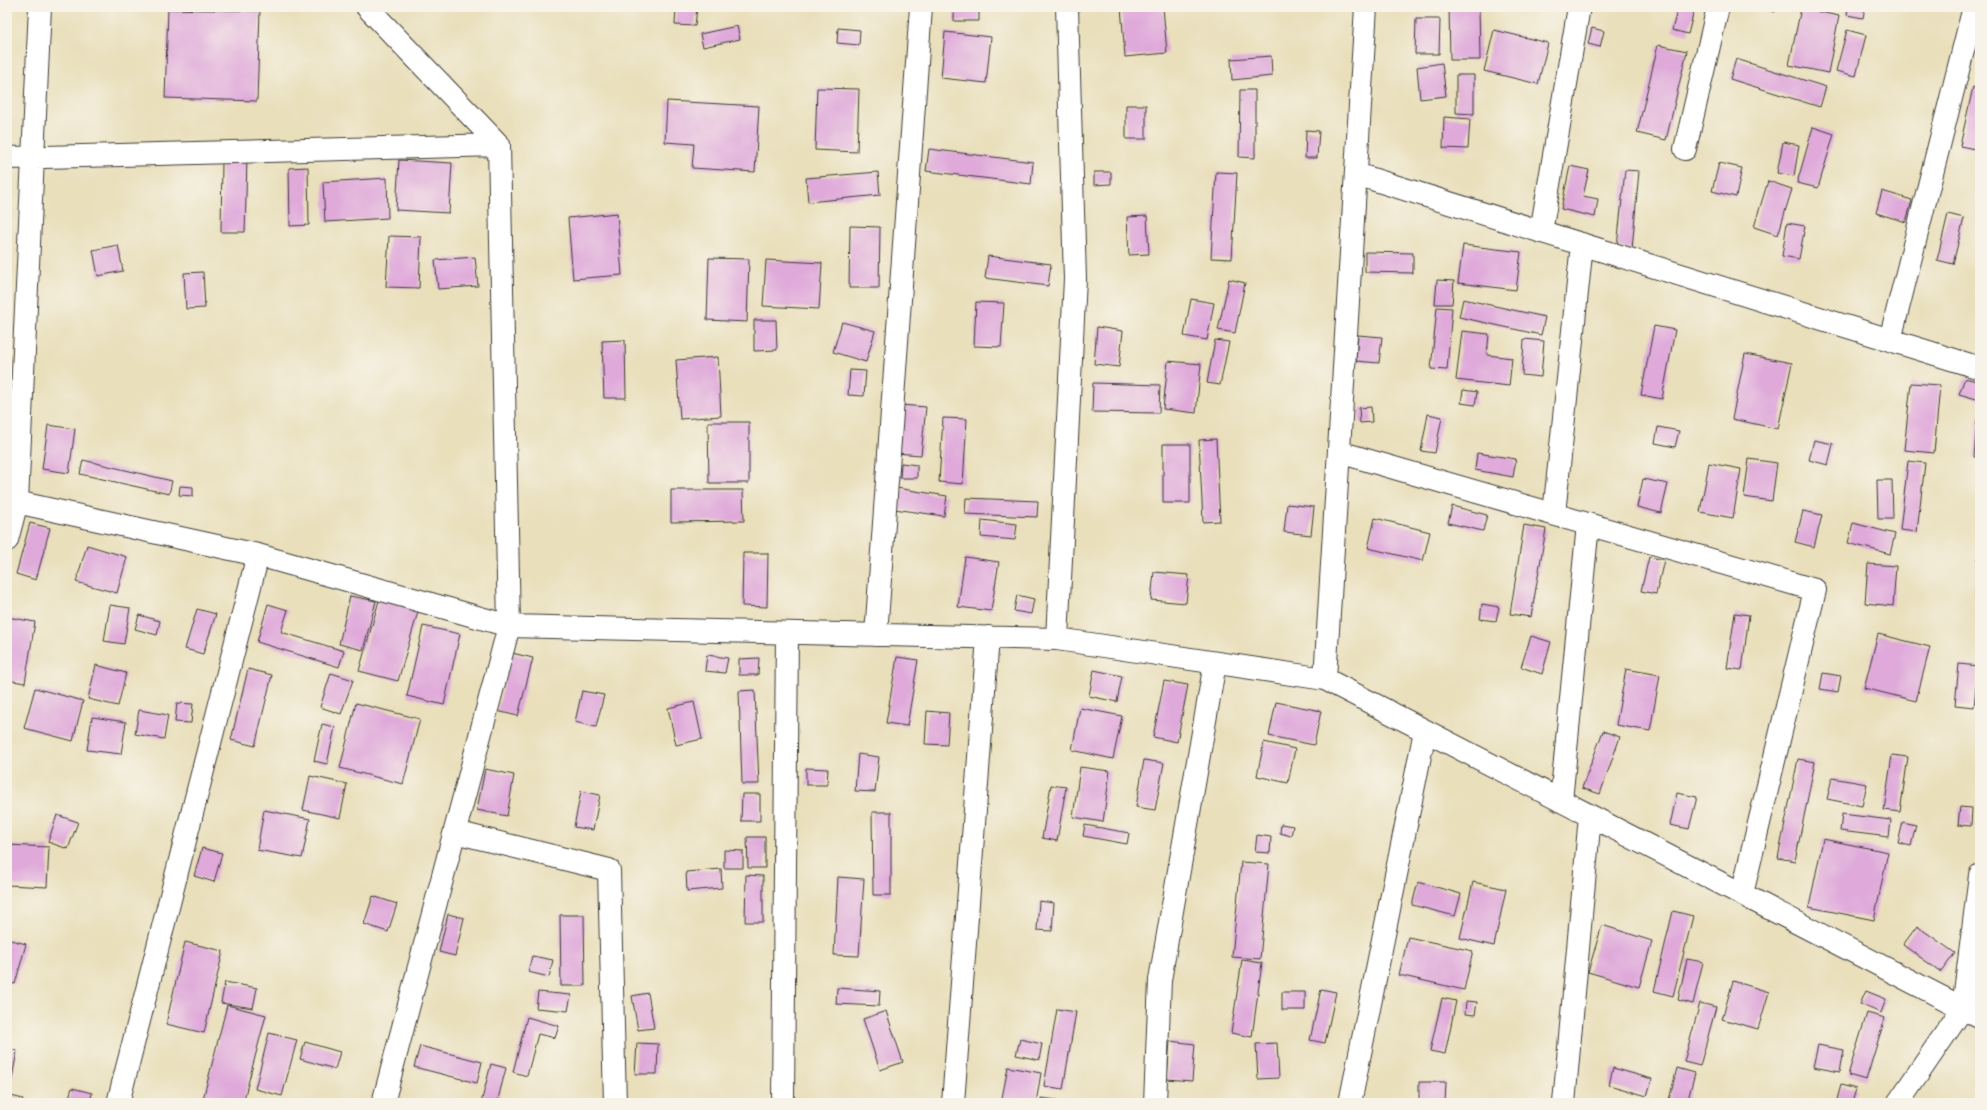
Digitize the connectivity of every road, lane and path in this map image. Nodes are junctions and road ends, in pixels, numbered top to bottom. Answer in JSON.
{"nodes":[{"id":1,"x":40,"y":7,"type":"edge"},
{"id":2,"x":367,"y":7,"type":"edge"},
{"id":3,"x":921,"y":7,"type":"edge"},
{"id":4,"x":1067,"y":7,"type":"edge"},
{"id":5,"x":1366,"y":7,"type":"edge"},
{"id":6,"x":1579,"y":7,"type":"edge"},
{"id":7,"x":1718,"y":7,"type":"edge"},
{"id":8,"x":1974,"y":7,"type":"edge"},
{"id":9,"x":1973,"y":39,"type":"edge"},
{"id":10,"x":499,"y":145,"type":"junction"},
{"id":11,"x":1686,"y":149,"type":"dead end"},
{"id":12,"x":34,"y":157,"type":"junction"},
{"id":13,"x":7,"y":158,"type":"edge"},
{"id":14,"x":1356,"y":174,"type":"junction"},
{"id":15,"x":1541,"y":232,"type":"junction"},
{"id":16,"x":1582,"y":244,"type":"junction"},
{"id":17,"x":1890,"y":340,"type":"junction"},
{"id":18,"x":1980,"y":368,"type":"edge"},
{"id":19,"x":1339,"y":452,"type":"junction"},
{"id":20,"x":12,"y":501,"type":"edge"},
{"id":21,"x":1554,"y":514,"type":"junction"},
{"id":22,"x":1588,"y":524,"type":"junction"},
{"id":23,"x":7,"y":540,"type":"edge"},
{"id":24,"x":258,"y":555,"type":"junction"},
{"id":25,"x":510,"y":626,"type":"junction"},
{"id":26,"x":787,"y":633,"type":"junction"},
{"id":27,"x":876,"y":635,"type":"junction"},
{"id":28,"x":988,"y":637,"type":"junction"},
{"id":29,"x":1057,"y":639,"type":"junction"},
{"id":30,"x":1215,"y":663,"type":"junction"},
{"id":31,"x":1325,"y":679,"type":"junction"},
{"id":32,"x":1425,"y":731,"type":"junction"},
{"id":33,"x":1561,"y":801,"type":"junction"},
{"id":34,"x":1590,"y":816,"type":"junction"},
{"id":35,"x":455,"y":832,"type":"junction"},
{"id":36,"x":1980,"y":874,"type":"edge"},
{"id":37,"x":1742,"y":894,"type":"junction"},
{"id":38,"x":1972,"y":1012,"type":"edge"},
{"id":39,"x":118,"y":1103,"type":"edge"},
{"id":40,"x":383,"y":1103,"type":"edge"},
{"id":41,"x":614,"y":1103,"type":"edge"},
{"id":42,"x":783,"y":1103,"type":"edge"},
{"id":43,"x":953,"y":1103,"type":"edge"},
{"id":44,"x":1154,"y":1103,"type":"edge"},
{"id":45,"x":1350,"y":1103,"type":"edge"},
{"id":46,"x":1564,"y":1103,"type":"edge"},
{"id":47,"x":1898,"y":1103,"type":"edge"}],
"edges":[{"from":1,"to":12,"type":"street"},
{"from":2,"to":10,"type":"street"},
{"from":3,"to":27,"type":"street"},
{"from":4,"to":29,"type":"street"},
{"from":5,"to":14,"type":"street"},
{"from":6,"to":15,"type":"street"},
{"from":7,"to":11,"type":"street"},
{"from":8,"to":9,"type":"street"},
{"from":9,"to":17,"type":"street"},
{"from":10,"to":12,"type":"street"},
{"from":10,"to":25,"type":"street"},
{"from":12,"to":13,"type":"street"},
{"from":12,"to":20,"type":"street"},
{"from":14,"to":15,"type":"street"},
{"from":14,"to":19,"type":"street"},
{"from":15,"to":16,"type":"street"},
{"from":16,"to":17,"type":"street"},
{"from":16,"to":21,"type":"street"},
{"from":17,"to":18,"type":"street"},
{"from":19,"to":21,"type":"street"},
{"from":19,"to":31,"type":"street"},
{"from":20,"to":23,"type":"street"},
{"from":20,"to":24,"type":"street"},
{"from":21,"to":22,"type":"street"},
{"from":22,"to":33,"type":"street"},
{"from":22,"to":37,"type":"street"},
{"from":24,"to":25,"type":"street"},
{"from":24,"to":39,"type":"street"},
{"from":25,"to":26,"type":"street"},
{"from":25,"to":35,"type":"street"},
{"from":26,"to":27,"type":"street"},
{"from":26,"to":42,"type":"street"},
{"from":27,"to":28,"type":"street"},
{"from":28,"to":29,"type":"street"},
{"from":28,"to":43,"type":"street"},
{"from":29,"to":30,"type":"street"},
{"from":30,"to":31,"type":"street"},
{"from":30,"to":44,"type":"street"},
{"from":31,"to":32,"type":"street"},
{"from":32,"to":33,"type":"street"},
{"from":32,"to":45,"type":"street"},
{"from":33,"to":34,"type":"street"},
{"from":34,"to":37,"type":"street"},
{"from":34,"to":46,"type":"street"},
{"from":35,"to":40,"type":"street"},
{"from":35,"to":41,"type":"street"},
{"from":36,"to":38,"type":"street"},
{"from":37,"to":38,"type":"street"},
{"from":38,"to":47,"type":"street"}]}
